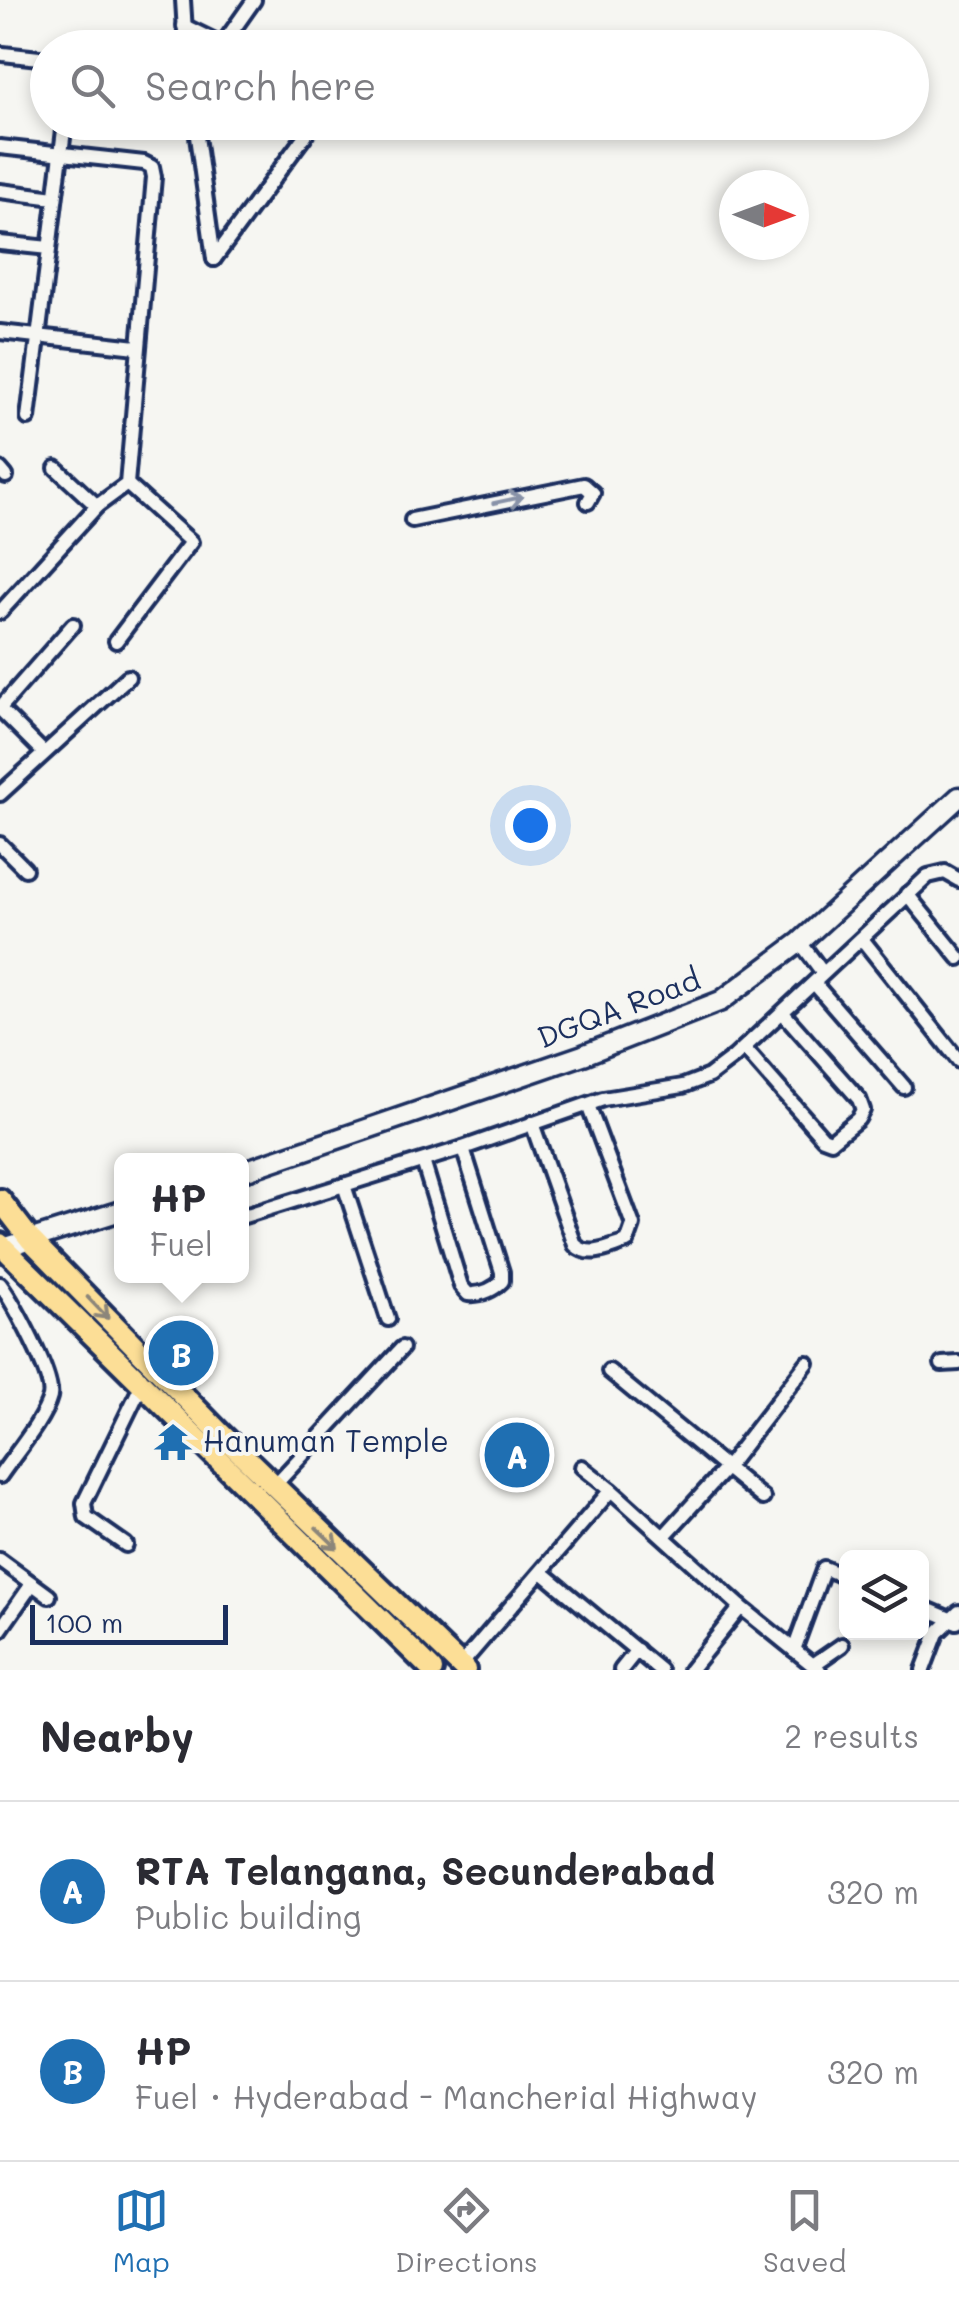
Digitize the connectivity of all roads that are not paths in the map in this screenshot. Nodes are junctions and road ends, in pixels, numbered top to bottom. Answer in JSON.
{"nodes":[{"id":1,"x":183,"y":0,"type":"edge"},
{"id":2,"x":254,"y":0,"type":"edge"},
{"id":3,"x":184,"y":26,"type":"junction"},
{"id":4,"x":184,"y":30,"type":"edge"},
{"id":5,"x":192,"y":30,"type":"edge"},
{"id":6,"x":235,"y":30,"type":"edge"},
{"id":7,"x":3,"y":54,"type":"dead end"},
{"id":8,"x":30,"y":58,"type":"edge"},
{"id":9,"x":62,"y":140,"type":"edge"},
{"id":10,"x":197,"y":140,"type":"edge"},
{"id":11,"x":302,"y":140,"type":"edge"},
{"id":12,"x":0,"y":147,"type":"edge"},
{"id":13,"x":60,"y":156,"type":"junction"},
{"id":14,"x":0,"y":192,"type":"edge"},
{"id":15,"x":55,"y":198,"type":"junction"},
{"id":16,"x":0,"y":243,"type":"edge"},
{"id":17,"x":49,"y":248,"type":"junction"},
{"id":18,"x":0,"y":332,"type":"edge"},
{"id":19,"x":38,"y":336,"type":"junction"},
{"id":20,"x":137,"y":347,"type":"junction"},
{"id":21,"x":28,"y":418,"type":"dead end"},
{"id":22,"x":56,"y":468,"type":"dead end"},
{"id":23,"x":127,"y":484,"type":"junction"},
{"id":24,"x":588,"y":502,"type":"dead end"},
{"id":25,"x":97,"y":506,"type":"junction"},
{"id":26,"x":412,"y":520,"type":"dead end"},
{"id":27,"x":0,"y":612,"type":"edge"},
{"id":28,"x":73,"y":624,"type":"dead end"},
{"id":29,"x":116,"y":641,"type":"dead end"},
{"id":30,"x":128,"y":677,"type":"dead end"},
{"id":31,"x":0,"y":709,"type":"edge"},
{"id":32,"x":43,"y":752,"type":"junction"},
{"id":33,"x":0,"y":794,"type":"edge"},
{"id":34,"x":959,"y":797,"type":"edge"},
{"id":35,"x":0,"y":844,"type":"edge"},
{"id":36,"x":25,"y":869,"type":"dead end"},
{"id":37,"x":959,"y":880,"type":"edge"},
{"id":38,"x":907,"y":894,"type":"junction"},
{"id":39,"x":862,"y":939,"type":"junction"},
{"id":40,"x":800,"y":942,"type":"junction"},
{"id":41,"x":959,"y":958,"type":"edge"},
{"id":42,"x":819,"y":978,"type":"junction"},
{"id":43,"x":783,"y":1013,"type":"junction"},
{"id":44,"x":744,"y":1048,"type":"junction"},
{"id":45,"x":959,"y":1061,"type":"edge"},
{"id":46,"x":904,"y":1087,"type":"dead end"},
{"id":47,"x":588,"y":1105,"type":"junction"},
{"id":48,"x":532,"y":1123,"type":"junction"},
{"id":49,"x":463,"y":1148,"type":"junction"},
{"id":50,"x":423,"y":1161,"type":"junction"},
{"id":51,"x":249,"y":1169,"type":"edge"},
{"id":52,"x":344,"y":1185,"type":"junction"},
{"id":53,"x":0,"y":1200,"type":"edge"},
{"id":54,"x":114,"y":1213,"type":"edge"},
{"id":55,"x":249,"y":1215,"type":"edge"},
{"id":56,"x":30,"y":1238,"type":"junction"},
{"id":57,"x":1,"y":1248,"type":"edge"},
{"id":58,"x":0,"y":1284,"type":"edge"},
{"id":59,"x":388,"y":1319,"type":"dead end"},
{"id":60,"x":402,"y":1348,"type":"dead end"},
{"id":61,"x":959,"y":1363,"type":"edge"},
{"id":62,"x":806,"y":1364,"type":"dead end"},
{"id":63,"x":942,"y":1364,"type":"dead end"},
{"id":64,"x":610,"y":1371,"type":"dead end"},
{"id":65,"x":142,"y":1384,"type":"junction"},
{"id":66,"x":582,"y":1467,"type":"dead end"},
{"id":67,"x":726,"y":1468,"type":"junction"},
{"id":68,"x":0,"y":1476,"type":"edge"},
{"id":69,"x":273,"y":1487,"type":"junction"},
{"id":70,"x":611,"y":1490,"type":"junction"},
{"id":71,"x":763,"y":1498,"type":"dead end"},
{"id":72,"x":665,"y":1535,"type":"junction"},
{"id":73,"x":126,"y":1545,"type":"dead end"},
{"id":74,"x":0,"y":1560,"type":"edge"},
{"id":75,"x":543,"y":1572,"type":"junction"},
{"id":76,"x":839,"y":1574,"type":"edge"},
{"id":77,"x":32,"y":1584,"type":"junction"},
{"id":78,"x":49,"y":1596,"type":"dead end"},
{"id":79,"x":742,"y":1607,"type":"junction"},
{"id":80,"x":929,"y":1609,"type":"edge"},
{"id":81,"x":956,"y":1618,"type":"edge"},
{"id":82,"x":0,"y":1630,"type":"edge"},
{"id":83,"x":842,"y":1645,"type":"dead end"},
{"id":84,"x":637,"y":1650,"type":"junction"},
{"id":85,"x":794,"y":1650,"type":"junction"},
{"id":86,"x":461,"y":1668,"type":"edge"},
{"id":87,"x":816,"y":1668,"type":"edge"},
{"id":88,"x":432,"y":1670,"type":"edge"},
{"id":89,"x":621,"y":1670,"type":"edge"},
{"id":90,"x":660,"y":1670,"type":"edge"},
{"id":91,"x":690,"y":1670,"type":"edge"},
{"id":92,"x":923,"y":1670,"type":"edge"}],
"edges":[{"from":1,"to":3,"type":"street"},
{"from":2,"to":6,"type":"street"},
{"from":3,"to":4,"type":"street"},
{"from":3,"to":5,"type":"street"},
{"from":7,"to":8,"type":"street"},
{"from":9,"to":13,"type":"street"},
{"from":10,"to":11,"type":"street"},
{"from":12,"to":13,"type":"street"},
{"from":13,"to":15,"type":"street"},
{"from":13,"to":20,"type":"street"},
{"from":14,"to":15,"type":"street"},
{"from":15,"to":17,"type":"street"},
{"from":16,"to":17,"type":"street"},
{"from":17,"to":19,"type":"street"},
{"from":18,"to":19,"type":"street"},
{"from":19,"to":20,"type":"street"},
{"from":19,"to":21,"type":"street"},
{"from":20,"to":23,"type":"street"},
{"from":22,"to":25,"type":"street"},
{"from":23,"to":25,"type":"street"},
{"from":23,"to":29,"type":"street"},
{"from":26,"to":24,"type":"street","one_way":true},
{"from":25,"to":27,"type":"street"},
{"from":28,"to":31,"type":"street"},
{"from":30,"to":32,"type":"street"},
{"from":31,"to":32,"type":"street"},
{"from":32,"to":33,"type":"street"},
{"from":34,"to":40,"type":"main road","name":"DGQA Road"},
{"from":35,"to":36,"type":"street"},
{"from":37,"to":38,"type":"street"},
{"from":38,"to":39,"type":"street"},
{"from":38,"to":41,"type":"street"},
{"from":39,"to":42,"type":"street"},
{"from":39,"to":45,"type":"street"},
{"from":40,"to":42,"type":"street"},
{"from":40,"to":51,"type":"main road","name":"DGQA Road"},
{"from":42,"to":43,"type":"street"},
{"from":42,"to":46,"type":"street"},
{"from":43,"to":44,"type":"street"},
{"from":43,"to":44,"type":"street"},
{"from":44,"to":47,"type":"street"},
{"from":47,"to":48,"type":"street"},
{"from":47,"to":48,"type":"street"},
{"from":48,"to":49,"type":"street"},
{"from":49,"to":50,"type":"street"},
{"from":49,"to":50,"type":"street"},
{"from":50,"to":52,"type":"street"},
{"from":52,"to":55,"type":"street"},
{"from":52,"to":59,"type":"street"},
{"from":53,"to":56,"type":"main road"},
{"from":54,"to":56,"type":"main road"},
{"from":56,"to":57,"type":"main road"},
{"from":56,"to":69,"type":"main road","one_way":true},
{"from":57,"to":65,"type":"main road"},
{"from":58,"to":68,"type":"street"},
{"from":60,"to":69,"type":"street"},
{"from":61,"to":63,"type":"street"},
{"from":62,"to":67,"type":"street"},
{"from":64,"to":67,"type":"street"},
{"from":65,"to":73,"type":"street"},
{"from":65,"to":88,"type":"main road"},
{"from":66,"to":70,"type":"street"},
{"from":67,"to":71,"type":"street"},
{"from":67,"to":72,"type":"street"},
{"from":69,"to":86,"type":"main road","one_way":true},
{"from":70,"to":72,"type":"street"},
{"from":70,"to":75,"type":"street"},
{"from":72,"to":79,"type":"street"},
{"from":74,"to":77,"type":"street"},
{"from":75,"to":84,"type":"street"},
{"from":75,"to":86,"type":"street"},
{"from":76,"to":85,"type":"street"},
{"from":77,"to":78,"type":"street"},
{"from":77,"to":82,"type":"street"},
{"from":79,"to":85,"type":"street"},
{"from":79,"to":91,"type":"street"},
{"from":80,"to":81,"type":"street"},
{"from":81,"to":92,"type":"street"},
{"from":83,"to":87,"type":"street"},
{"from":84,"to":89,"type":"street"},
{"from":84,"to":90,"type":"street"},
{"from":85,"to":87,"type":"street"}]}
